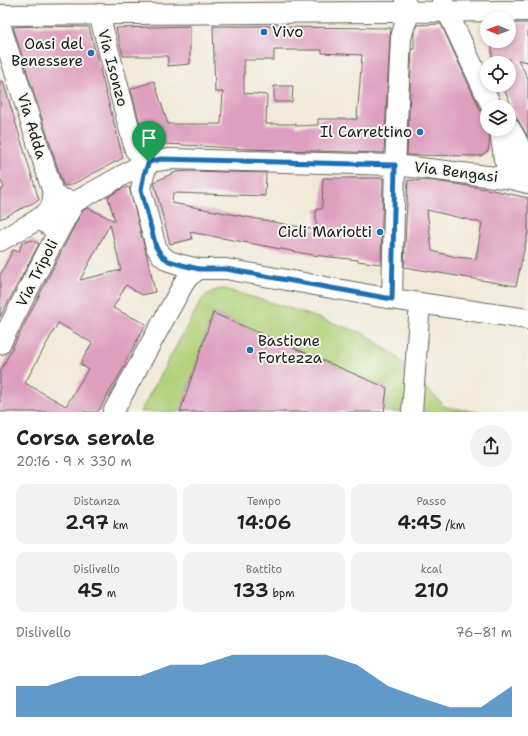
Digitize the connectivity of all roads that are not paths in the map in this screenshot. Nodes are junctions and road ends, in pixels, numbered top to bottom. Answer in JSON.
{"nodes":[{"id":1,"x":407,"y":6,"type":"edge"},
{"id":2,"x":445,"y":6,"type":"edge"},
{"id":3,"x":528,"y":11,"type":"edge"},
{"id":4,"x":99,"y":14,"type":"junction"},
{"id":5,"x":0,"y":15,"type":"edge"},
{"id":6,"x":0,"y":24,"type":"edge"},
{"id":7,"x":7,"y":75,"type":"edge"},
{"id":8,"x":489,"y":100,"type":"edge"},
{"id":9,"x":501,"y":136,"type":"edge"},
{"id":10,"x":514,"y":136,"type":"edge"},
{"id":11,"x":149,"y":162,"type":"junction"},
{"id":12,"x":395,"y":165,"type":"junction"},
{"id":13,"x":522,"y":181,"type":"edge"},
{"id":14,"x":53,"y":193,"type":"junction"},
{"id":15,"x":75,"y":202,"type":"junction"},
{"id":16,"x":35,"y":221,"type":"junction"},
{"id":17,"x":0,"y":241,"type":"edge"},
{"id":18,"x":49,"y":250,"type":"junction"},
{"id":19,"x":199,"y":269,"type":"junction"},
{"id":20,"x":392,"y":299,"type":"junction"},
{"id":21,"x":420,"y":303,"type":"junction"},
{"id":22,"x":527,"y":314,"type":"edge"},
{"id":23,"x":0,"y":344,"type":"edge"},
{"id":24,"x":113,"y":412,"type":"edge"},
{"id":25,"x":412,"y":412,"type":"edge"}],
"edges":[{"from":1,"to":2,"type":"street"},
{"from":1,"to":4,"type":"street"},
{"from":1,"to":12,"type":"street"},
{"from":2,"to":3,"type":"street"},
{"from":2,"to":8,"type":"street"},
{"from":4,"to":5,"type":"street"},
{"from":4,"to":11,"type":"street","name":"Via Isonzo"},
{"from":6,"to":7,"type":"street","name":"Via Adda"},
{"from":7,"to":14,"type":"street","name":"Via Adda"},
{"from":9,"to":13,"type":"street"},
{"from":10,"to":13,"type":"street"},
{"from":11,"to":12,"type":"street","name":"Via Bengasi"},
{"from":11,"to":15,"type":"street","name":"Via Bengasi"},
{"from":11,"to":19,"type":"street"},
{"from":12,"to":13,"type":"street","name":"Via Bengasi"},
{"from":12,"to":20,"type":"street"},
{"from":14,"to":15,"type":"street"},
{"from":14,"to":16,"type":"street"},
{"from":15,"to":18,"type":"street","name":"Via Tripoli"},
{"from":16,"to":17,"type":"street"},
{"from":16,"to":18,"type":"street"},
{"from":18,"to":23,"type":"street","name":"Via Tripoli"},
{"from":19,"to":20,"type":"street"},
{"from":19,"to":24,"type":"street"},
{"from":20,"to":21,"type":"street"},
{"from":21,"to":22,"type":"street"},
{"from":21,"to":25,"type":"street"}]}
